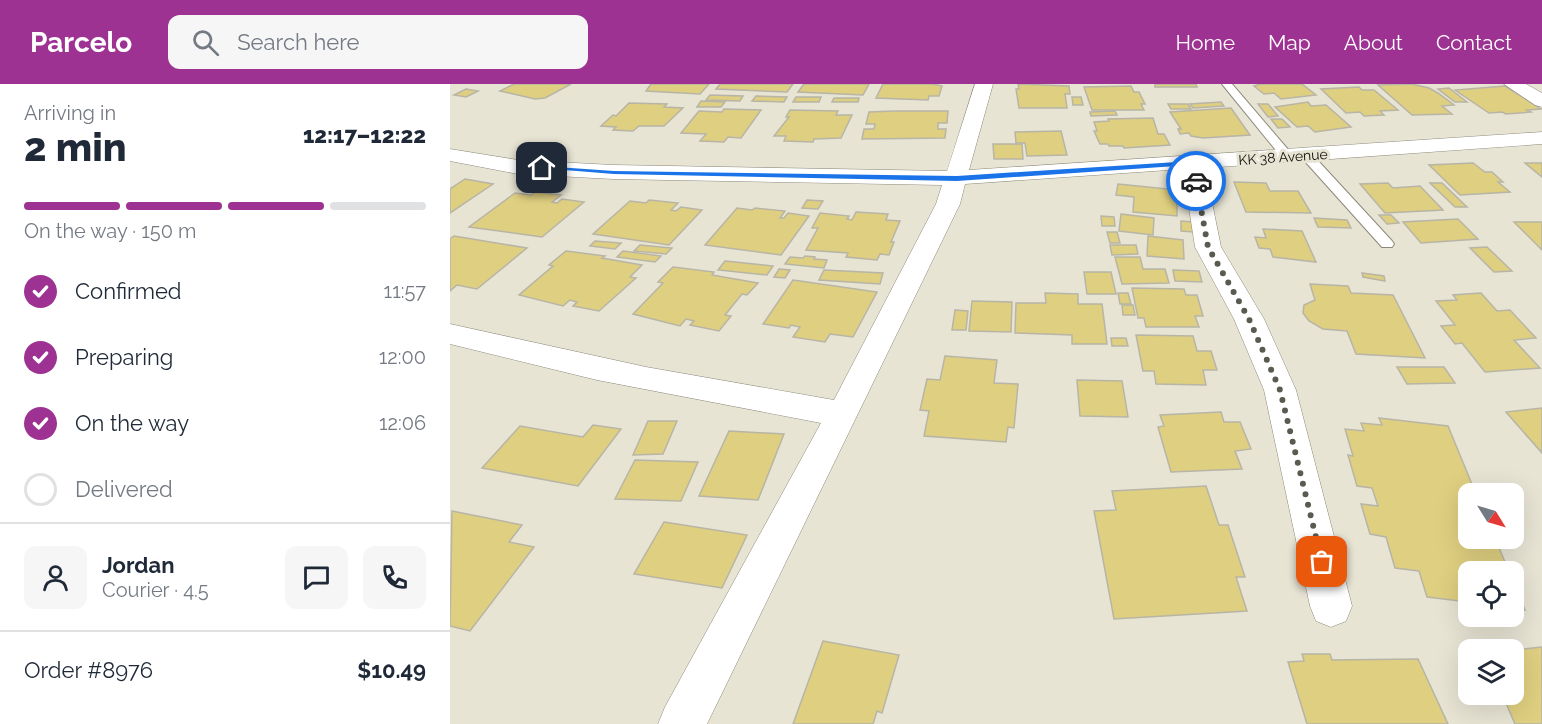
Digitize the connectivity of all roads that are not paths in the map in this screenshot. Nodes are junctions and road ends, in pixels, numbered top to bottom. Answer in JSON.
{"nodes":[{"id":1,"x":984,"y":84,"type":"edge"},
{"id":2,"x":1227,"y":84,"type":"edge"},
{"id":3,"x":1513,"y":84,"type":"edge"},
{"id":4,"x":1542,"y":101,"type":"edge"},
{"id":5,"x":1539,"y":141,"type":"edge"},
{"id":6,"x":450,"y":155,"type":"edge"},
{"id":7,"x":1297,"y":156,"type":"junction"},
{"id":8,"x":1193,"y":163,"type":"junction"},
{"id":9,"x":957,"y":178,"type":"junction"},
{"id":10,"x":1387,"y":244,"type":"dead end"},
{"id":11,"x":450,"y":334,"type":"edge"},
{"id":12,"x":843,"y":414,"type":"junction"},
{"id":13,"x":1331,"y":606,"type":"dead end"},
{"id":14,"x":682,"y":724,"type":"edge"}],
"edges":[{"from":1,"to":9,"type":"street"},
{"from":2,"to":7,"type":"lane"},
{"from":3,"to":4,"type":"street"},
{"from":5,"to":7,"type":"street","name":"KK 38 Avenue"},
{"from":6,"to":9,"type":"street","name":"KK 38 Avenue"},
{"from":7,"to":8,"type":"street","name":"KK 38 Avenue"},
{"from":7,"to":10,"type":"lane"},
{"from":8,"to":9,"type":"street","name":"KK 38 Avenue"},
{"from":8,"to":13,"type":"street"},
{"from":9,"to":12,"type":"street"},
{"from":11,"to":12,"type":"street"},
{"from":12,"to":14,"type":"street"}]}
